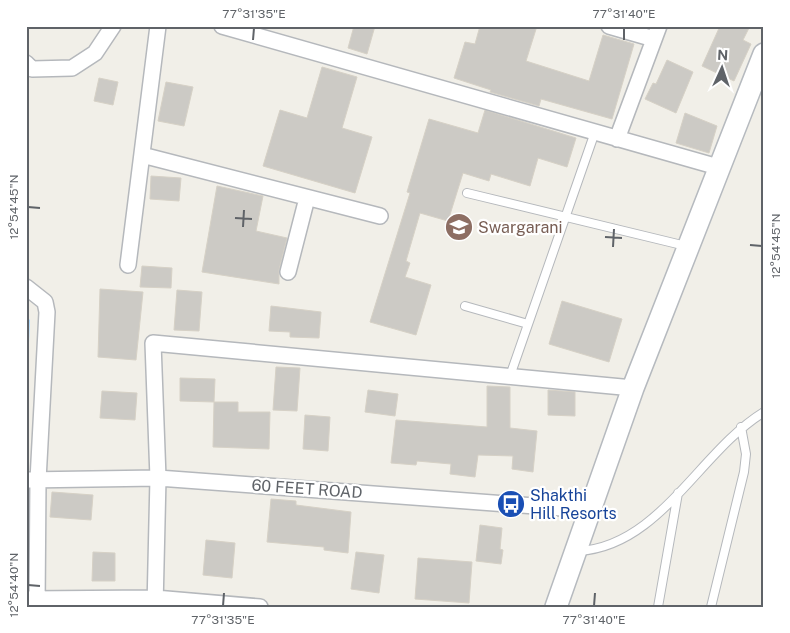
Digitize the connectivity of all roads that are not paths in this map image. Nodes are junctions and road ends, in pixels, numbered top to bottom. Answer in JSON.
{"nodes":[{"id":1,"x":113,"y":26,"type":"edge"},
{"id":2,"x":158,"y":26,"type":"edge"},
{"id":3,"x":222,"y":26,"type":"edge"},
{"id":4,"x":609,"y":26,"type":"edge"},
{"id":5,"x":656,"y":33,"type":"edge"},
{"id":6,"x":764,"y":54,"type":"edge"},
{"id":7,"x":26,"y":63,"type":"edge"},
{"id":8,"x":595,"y":132,"type":"junction"},
{"id":9,"x":617,"y":139,"type":"junction"},
{"id":10,"x":142,"y":155,"type":"junction"},
{"id":11,"x":718,"y":167,"type":"junction"},
{"id":12,"x":467,"y":193,"type":"dead end"},
{"id":13,"x":307,"y":198,"type":"junction"},
{"id":14,"x":380,"y":216,"type":"dead end"},
{"id":15,"x":566,"y":217,"type":"junction"},
{"id":16,"x":687,"y":246,"type":"junction"},
{"id":17,"x":128,"y":265,"type":"dead end"},
{"id":18,"x":288,"y":272,"type":"dead end"},
{"id":19,"x":26,"y":287,"type":"edge"},
{"id":20,"x":465,"y":306,"type":"dead end"},
{"id":21,"x":528,"y":324,"type":"junction"},
{"id":22,"x":510,"y":376,"type":"junction"},
{"id":23,"x":633,"y":388,"type":"junction"},
{"id":24,"x":764,"y":412,"type":"edge"},
{"id":25,"x":741,"y":427,"type":"junction"},
{"id":26,"x":158,"y":478,"type":"junction"},
{"id":27,"x":32,"y":480,"type":"edge"},
{"id":28,"x":678,"y":493,"type":"junction"},
{"id":29,"x":588,"y":510,"type":"junction"},
{"id":30,"x":574,"y":551,"type":"junction"},
{"id":31,"x":34,"y":602,"type":"edge"},
{"id":32,"x":155,"y":602,"type":"edge"},
{"id":33,"x":260,"y":607,"type":"edge"},
{"id":34,"x":556,"y":607,"type":"edge"},
{"id":35,"x":658,"y":607,"type":"edge"},
{"id":36,"x":711,"y":607,"type":"edge"}],
"edges":[{"from":1,"to":7,"type":"street"},
{"from":2,"to":10,"type":"street"},
{"from":3,"to":8,"type":"street"},
{"from":4,"to":5,"type":"street"},
{"from":5,"to":9,"type":"street"},
{"from":6,"to":11,"type":"street"},
{"from":8,"to":9,"type":"street"},
{"from":8,"to":15,"type":"lane"},
{"from":9,"to":11,"type":"street"},
{"from":10,"to":13,"type":"street"},
{"from":10,"to":17,"type":"street"},
{"from":11,"to":16,"type":"street"},
{"from":12,"to":15,"type":"lane"},
{"from":13,"to":14,"type":"street"},
{"from":13,"to":18,"type":"street"},
{"from":15,"to":16,"type":"lane"},
{"from":15,"to":21,"type":"lane"},
{"from":16,"to":23,"type":"street"},
{"from":19,"to":27,"type":"street"},
{"from":20,"to":21,"type":"lane"},
{"from":21,"to":22,"type":"lane"},
{"from":22,"to":23,"type":"street"},
{"from":22,"to":26,"type":"street"},
{"from":23,"to":29,"type":"street"},
{"from":24,"to":25,"type":"lane"},
{"from":25,"to":28,"type":"lane"},
{"from":25,"to":36,"type":"lane"},
{"from":26,"to":27,"type":"street","name":"60 FEET ROAD"},
{"from":26,"to":29,"type":"street","name":"60 FEET ROAD"},
{"from":26,"to":32,"type":"street"},
{"from":27,"to":31,"type":"street"},
{"from":28,"to":30,"type":"lane"},
{"from":28,"to":35,"type":"lane"},
{"from":29,"to":30,"type":"street"},
{"from":30,"to":34,"type":"street"},
{"from":31,"to":32,"type":"street"},
{"from":32,"to":33,"type":"street"}]}
